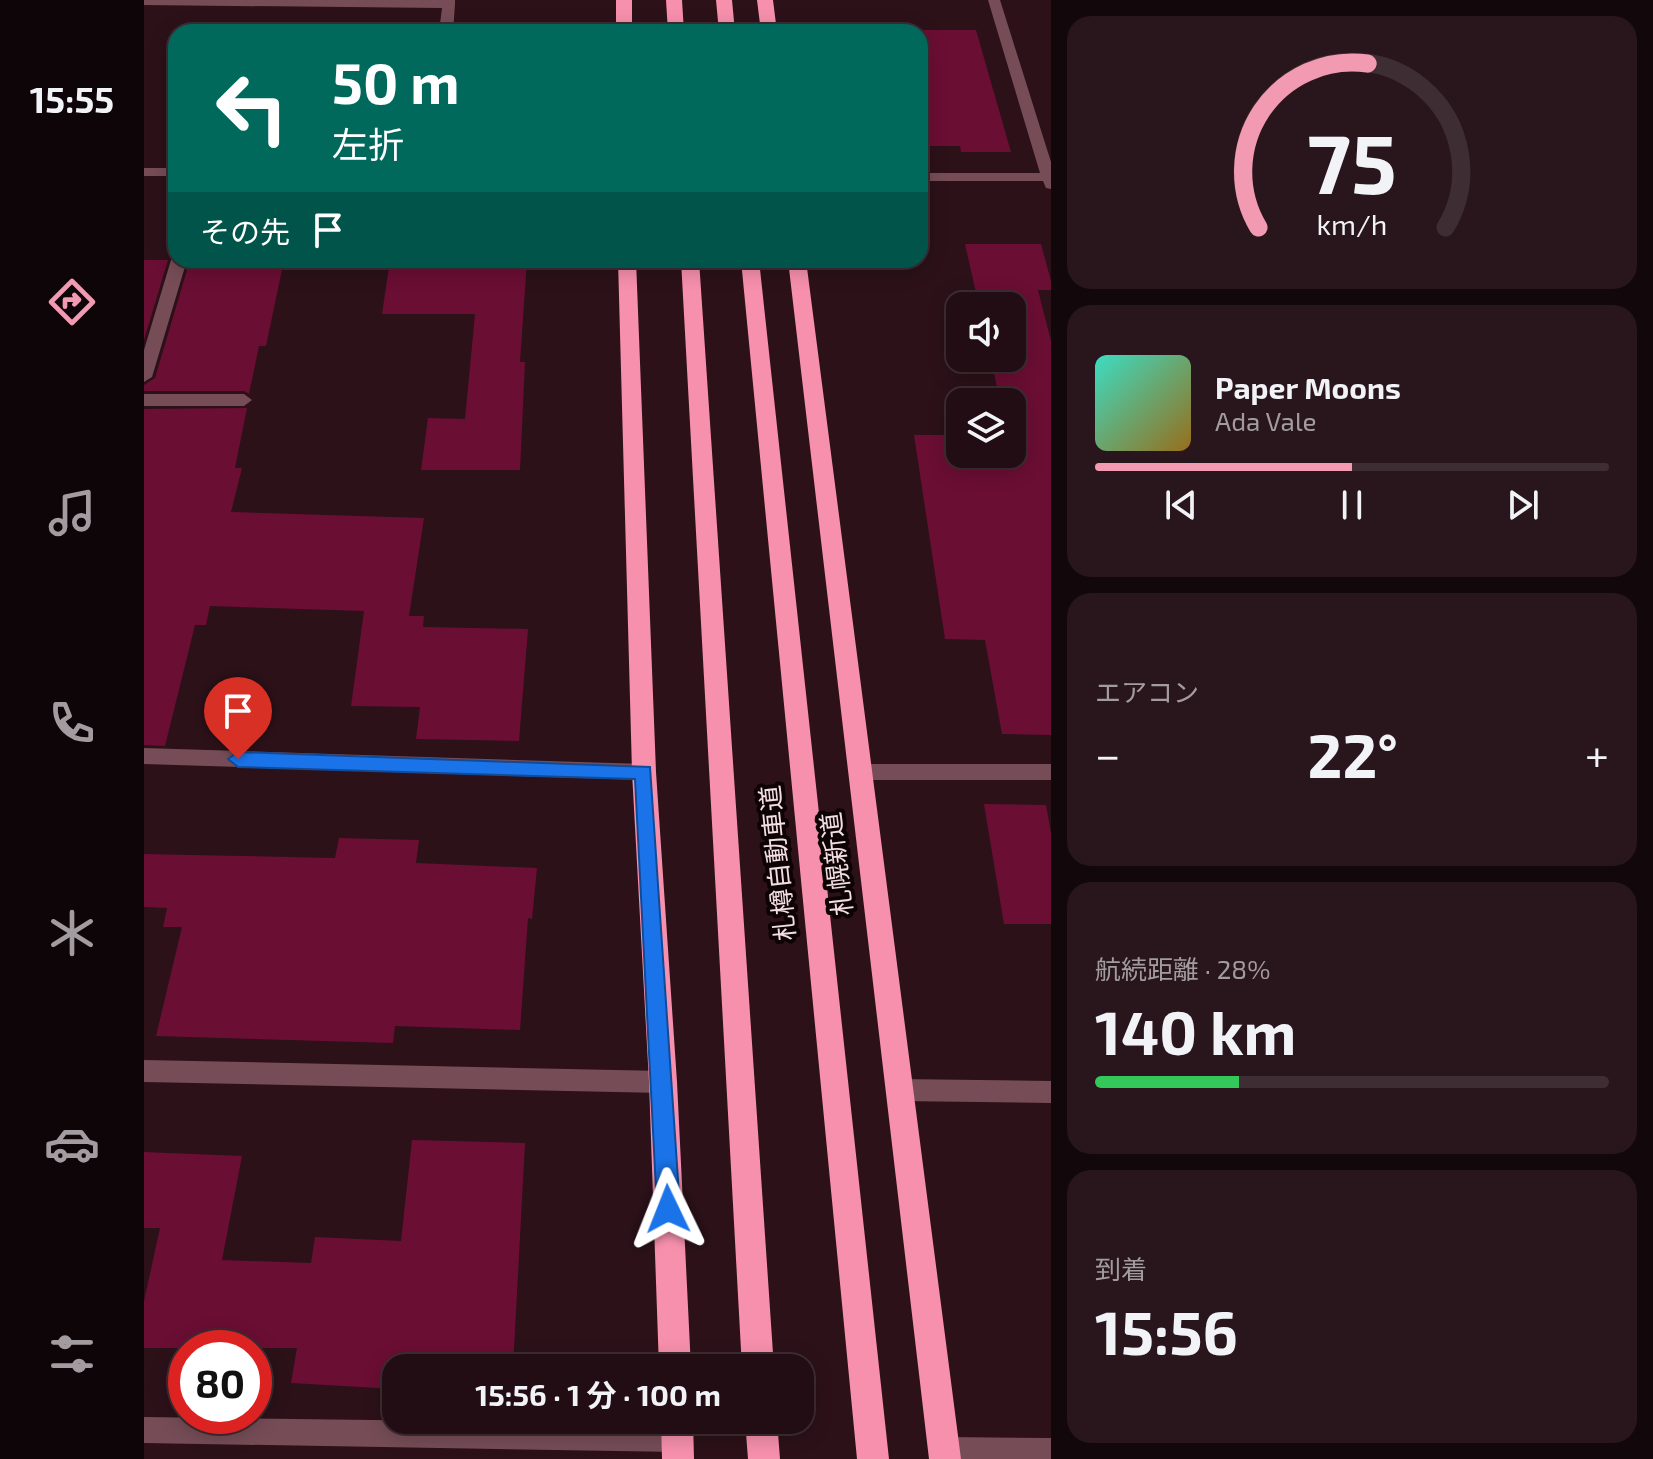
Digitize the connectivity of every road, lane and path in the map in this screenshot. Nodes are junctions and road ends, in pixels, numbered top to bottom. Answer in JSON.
{"nodes":[{"id":1,"x":624,"y":0,"type":"edge"},
{"id":2,"x":674,"y":0,"type":"edge"},
{"id":3,"x":724,"y":0,"type":"edge"},
{"id":4,"x":765,"y":0,"type":"edge"},
{"id":5,"x":994,"y":0,"type":"edge"},
{"id":6,"x":144,"y":1,"type":"edge"},
{"id":7,"x":449,"y":2,"type":"edge"},
{"id":8,"x":447,"y":24,"type":"edge"},
{"id":9,"x":624,"y":24,"type":"edge"},
{"id":10,"x":676,"y":24,"type":"edge"},
{"id":11,"x":726,"y":24,"type":"edge"},
{"id":12,"x":768,"y":24,"type":"edge"},
{"id":13,"x":144,"y":172,"type":"edge"},
{"id":14,"x":168,"y":172,"type":"edge"},
{"id":15,"x":928,"y":177,"type":"edge"},
{"id":16,"x":1050,"y":179,"type":"edge"},
{"id":17,"x":177,"y":268,"type":"edge"},
{"id":18,"x":627,"y":268,"type":"edge"},
{"id":19,"x":690,"y":268,"type":"edge"},
{"id":20,"x":751,"y":268,"type":"edge"},
{"id":21,"x":798,"y":268,"type":"edge"},
{"id":22,"x":144,"y":377,"type":"edge"},
{"id":23,"x":144,"y":400,"type":"edge"},
{"id":24,"x":244,"y":400,"type":"dead end"},
{"id":25,"x":144,"y":756,"type":"edge"},
{"id":26,"x":644,"y":772,"type":"junction"},
{"id":27,"x":861,"y":772,"type":"junction"},
{"id":28,"x":1051,"y":772,"type":"edge"},
{"id":29,"x":144,"y":1071,"type":"edge"},
{"id":30,"x":663,"y":1082,"type":"junction"},
{"id":31,"x":899,"y":1090,"type":"junction"},
{"id":32,"x":1051,"y":1092,"type":"edge"},
{"id":33,"x":674,"y":1354,"type":"edge"},
{"id":34,"x":757,"y":1354,"type":"edge"},
{"id":35,"x":144,"y":1430,"type":"edge"},
{"id":36,"x":762,"y":1434,"type":"edge"},
{"id":37,"x":678,"y":1439,"type":"edge"},
{"id":38,"x":1051,"y":1452,"type":"edge"},
{"id":39,"x":944,"y":1455,"type":"edge"},
{"id":40,"x":764,"y":1459,"type":"edge"},
{"id":41,"x":873,"y":1459,"type":"edge"}],
"edges":[{"from":1,"to":9,"type":"highway"},
{"from":2,"to":10,"type":"highway"},
{"from":3,"to":11,"type":"highway"},
{"from":4,"to":12,"type":"highway"},
{"from":5,"to":16,"type":"street"},
{"from":6,"to":7,"type":"street"},
{"from":7,"to":8,"type":"street"},
{"from":13,"to":14,"type":"street"},
{"from":15,"to":16,"type":"street"},
{"from":17,"to":22,"type":"street"},
{"from":18,"to":26,"type":"highway"},
{"from":19,"to":34,"type":"highway","name":"札樽自動車道"},
{"from":20,"to":41,"type":"highway","name":"札樽自動車道"},
{"from":21,"to":27,"type":"highway","name":"札幌新道"},
{"from":23,"to":24,"type":"street"},
{"from":25,"to":26,"type":"street"},
{"from":26,"to":30,"type":"highway"},
{"from":27,"to":28,"type":"street"},
{"from":27,"to":31,"type":"highway","name":"札幌新道"},
{"from":29,"to":30,"type":"street"},
{"from":30,"to":33,"type":"highway"},
{"from":31,"to":32,"type":"street"},
{"from":31,"to":39,"type":"highway","name":"札幌新道"},
{"from":35,"to":37,"type":"street"},
{"from":36,"to":40,"type":"highway"},
{"from":38,"to":39,"type":"street"}]}
